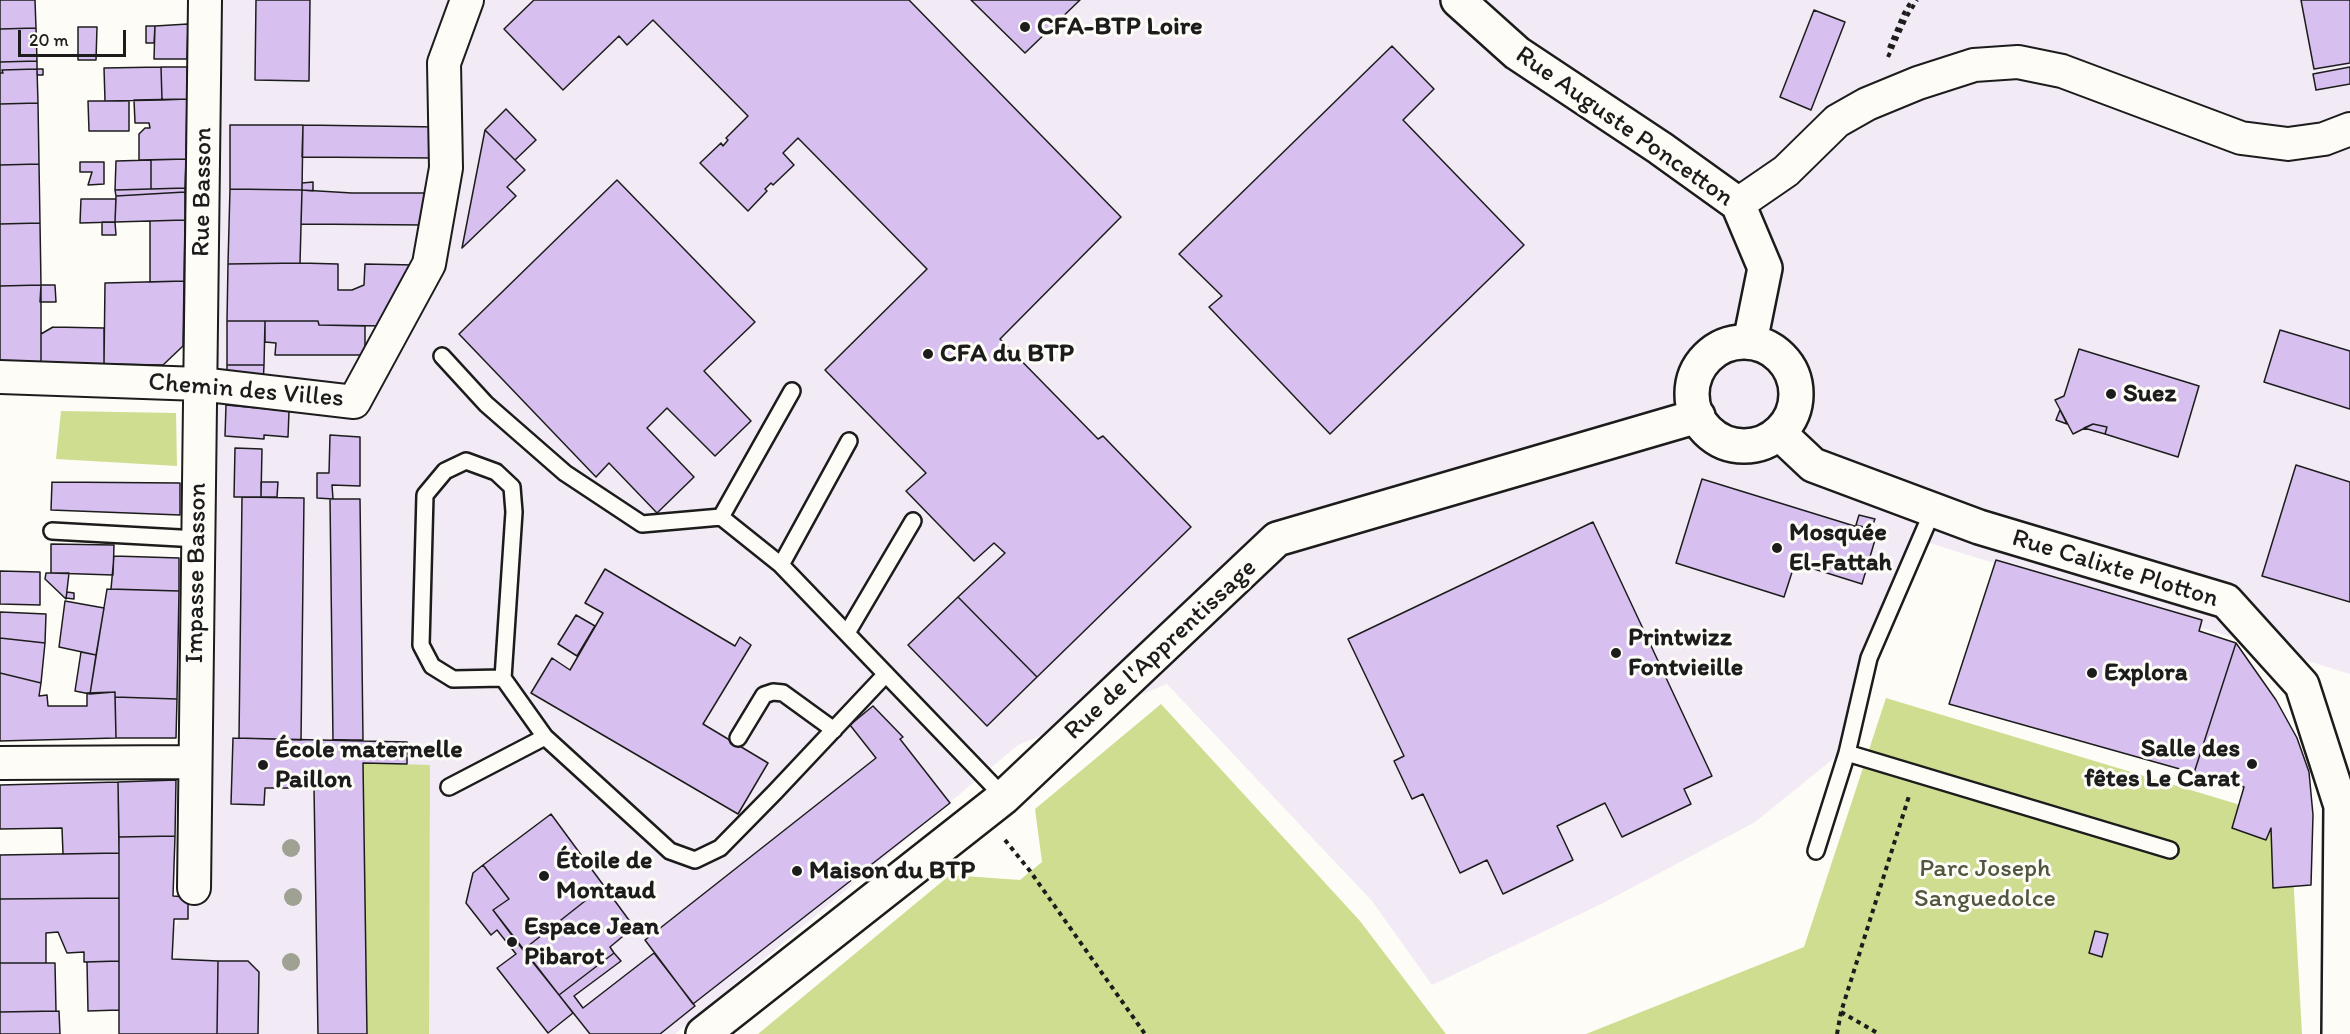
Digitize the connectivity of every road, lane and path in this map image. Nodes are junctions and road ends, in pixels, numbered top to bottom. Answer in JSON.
{"nodes":[{"id":1,"x":205,"y":0,"type":"edge"},
{"id":2,"x":467,"y":0,"type":"edge"},
{"id":3,"x":1458,"y":0,"type":"edge"},
{"id":4,"x":1912,"y":0,"type":"edge"},
{"id":5,"x":1917,"y":0,"type":"edge"},
{"id":6,"x":1867,"y":104,"type":"junction"},
{"id":7,"x":2350,"y":129,"type":"edge"},
{"id":8,"x":1738,"y":204,"type":"junction"},
{"id":9,"x":1750,"y":342,"type":"junction"},
{"id":10,"x":442,"y":356,"type":"dead end"},
{"id":11,"x":0,"y":377,"type":"edge"},
{"id":12,"x":200,"y":384,"type":"junction"},
{"id":13,"x":792,"y":391,"type":"dead end"},
{"id":14,"x":1698,"y":416,"type":"junction"},
{"id":15,"x":1779,"y":433,"type":"junction"},
{"id":16,"x":849,"y":441,"type":"dead end"},
{"id":17,"x":1933,"y":510,"type":"junction"},
{"id":18,"x":721,"y":517,"type":"junction"},
{"id":19,"x":913,"y":521,"type":"dead end"},
{"id":20,"x":52,"y":531,"type":"dead end"},
{"id":21,"x":198,"y":538,"type":"junction"},
{"id":22,"x":781,"y":565,"type":"junction"},
{"id":23,"x":847,"y":633,"type":"junction"},
{"id":24,"x":886,"y":674,"type":"junction"},
{"id":25,"x":503,"y":678,"type":"junction"},
{"id":26,"x":834,"y":730,"type":"junction"},
{"id":27,"x":545,"y":737,"type":"junction"},
{"id":28,"x":738,"y":738,"type":"dead end"},
{"id":29,"x":1847,"y":753,"type":"junction"},
{"id":30,"x":195,"y":762,"type":"junction"},
{"id":31,"x":0,"y":763,"type":"edge"},
{"id":32,"x":1916,"y":774,"type":"junction"},
{"id":33,"x":448,"y":788,"type":"dead end"},
{"id":34,"x":994,"y":805,"type":"junction"},
{"id":35,"x":2170,"y":850,"type":"dead end"},
{"id":36,"x":1816,"y":851,"type":"dead end"},
{"id":37,"x":194,"y":888,"type":"dead end"},
{"id":38,"x":1841,"y":1012,"type":"junction"},
{"id":39,"x":703,"y":1034,"type":"edge"},
{"id":40,"x":1145,"y":1034,"type":"edge"},
{"id":41,"x":1837,"y":1034,"type":"edge"},
{"id":42,"x":1879,"y":1034,"type":"edge"},
{"id":43,"x":2339,"y":1034,"type":"edge"}],
"edges":[{"from":1,"to":12,"type":"street","name":"Rue Basson"},
{"from":2,"to":12,"type":"street","name":"Chemin des Villes"},
{"from":3,"to":8,"type":"street","name":"Rue Auguste Poncetton"},
{"from":4,"to":6,"type":"path"},
{"from":5,"to":6,"type":"path"},
{"from":6,"to":7,"type":"street"},
{"from":6,"to":8,"type":"street"},
{"from":8,"to":9,"type":"street","name":"Rue Auguste Poncetton"},
{"from":9,"to":14,"type":"street"},
{"from":9,"to":15,"type":"street"},
{"from":10,"to":18,"type":"lane"},
{"from":11,"to":12,"type":"street","name":"Chemin des Villes"},
{"from":12,"to":21,"type":"street","name":"Impasse Basson"},
{"from":13,"to":18,"type":"lane"},
{"from":14,"to":15,"type":"street"},
{"from":14,"to":34,"type":"street","name":"Rue de l'Apprentissage"},
{"from":15,"to":17,"type":"street","name":"Rue Calixte Plotton"},
{"from":16,"to":22,"type":"lane"},
{"from":17,"to":29,"type":"lane"},
{"from":17,"to":43,"type":"street","name":"Rue Calixte Plotton"},
{"from":18,"to":22,"type":"lane"},
{"from":19,"to":23,"type":"lane"},
{"from":20,"to":21,"type":"lane"},
{"from":21,"to":30,"type":"street","name":"Impasse Basson"},
{"from":22,"to":23,"type":"lane"},
{"from":23,"to":24,"type":"lane"},
{"from":24,"to":26,"type":"lane"},
{"from":24,"to":34,"type":"lane"},
{"from":25,"to":25,"type":"lane"},
{"from":25,"to":27,"type":"lane"},
{"from":26,"to":27,"type":"lane"},
{"from":26,"to":28,"type":"lane"},
{"from":27,"to":33,"type":"lane"},
{"from":29,"to":32,"type":"lane"},
{"from":29,"to":36,"type":"lane"},
{"from":30,"to":31,"type":"street"},
{"from":30,"to":37,"type":"street","name":"Impasse Basson"},
{"from":32,"to":35,"type":"lane"},
{"from":32,"to":38,"type":"path"},
{"from":34,"to":39,"type":"street","name":"Rue de l'Apprentissage"},
{"from":34,"to":40,"type":"path"},
{"from":38,"to":41,"type":"path"},
{"from":38,"to":42,"type":"path"}]}
